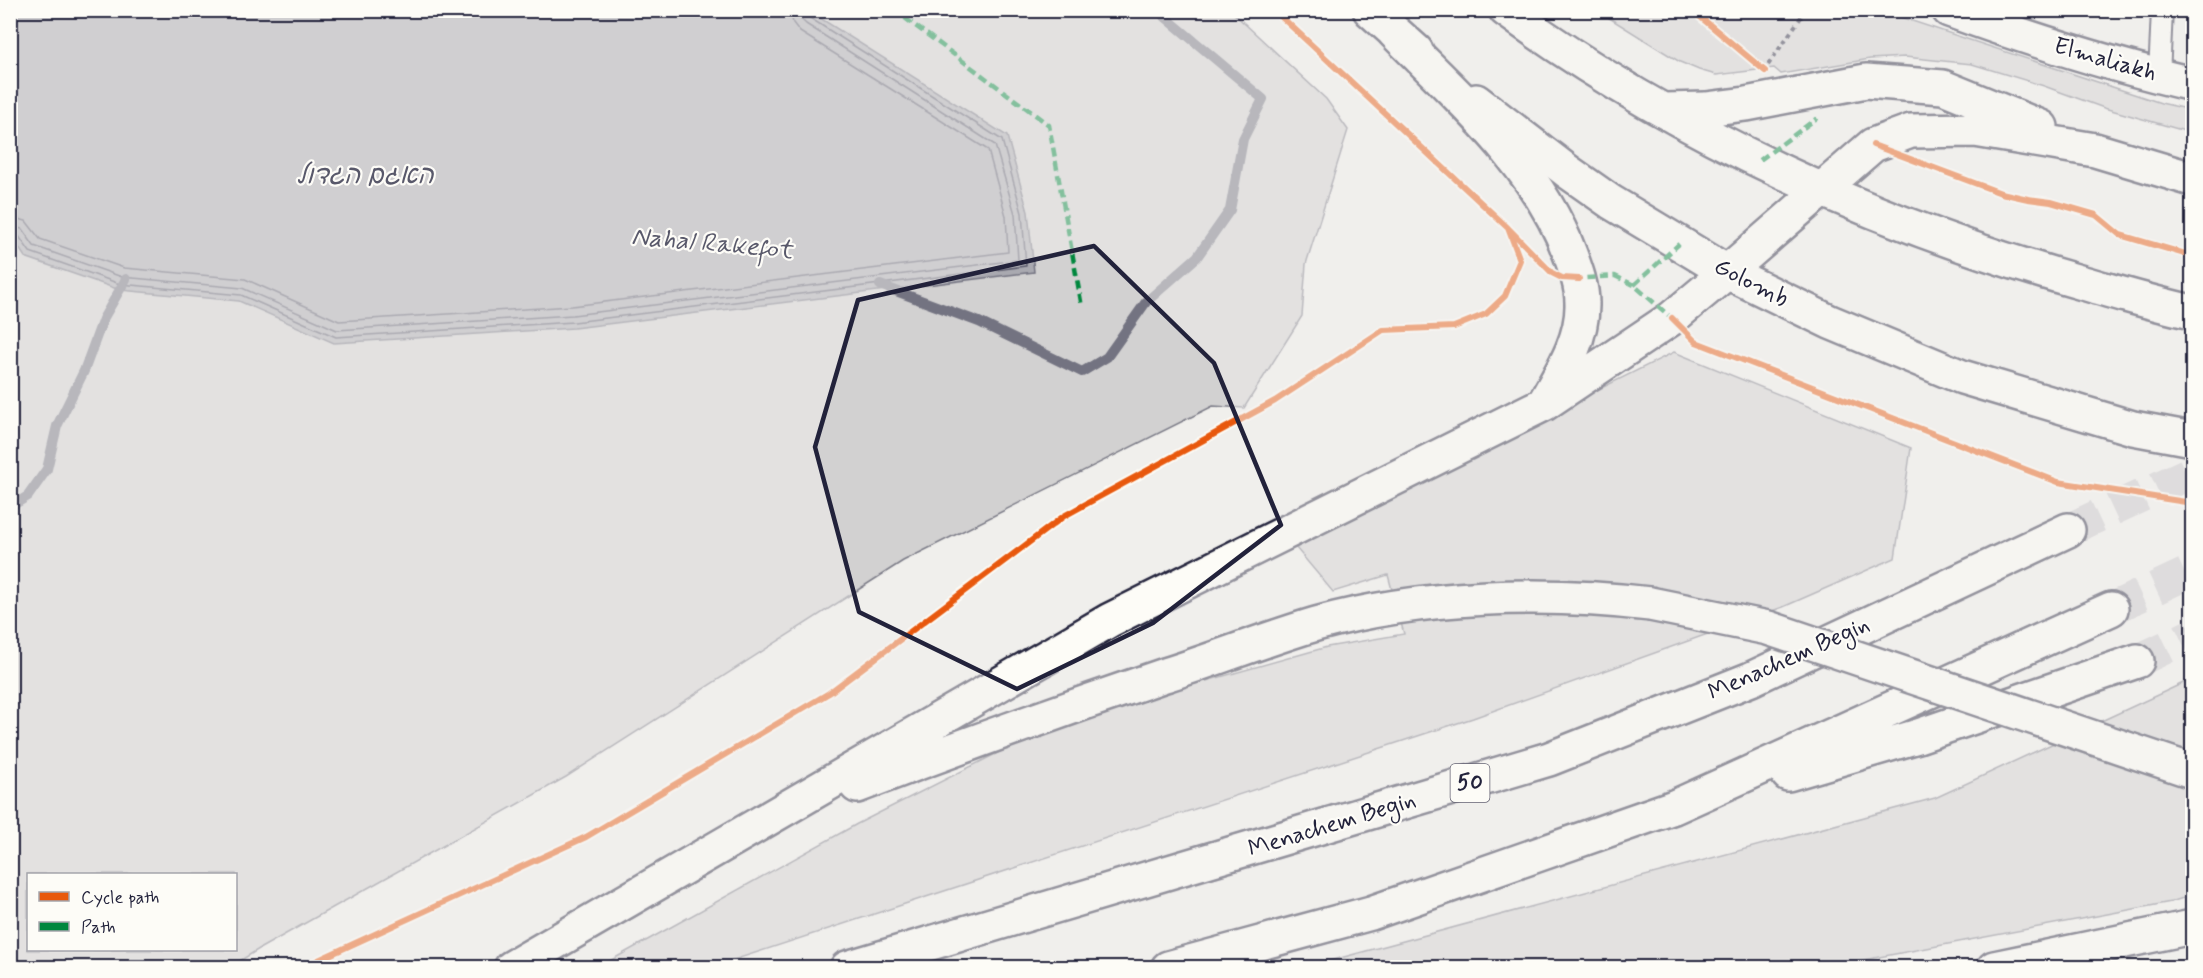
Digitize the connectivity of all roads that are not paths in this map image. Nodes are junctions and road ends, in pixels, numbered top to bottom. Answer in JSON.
{"nodes":[{"id":1,"x":1370,"y":10,"type":"edge"},
{"id":2,"x":1506,"y":10,"type":"edge"},
{"id":3,"x":1949,"y":10,"type":"edge"},
{"id":4,"x":2162,"y":10,"type":"edge"},
{"id":5,"x":1395,"y":33,"type":"junction"},
{"id":6,"x":2159,"y":76,"type":"junction"},
{"id":7,"x":2193,"y":84,"type":"edge"},
{"id":8,"x":1663,"y":110,"type":"junction"},
{"id":9,"x":2095,"y":150,"type":"junction"},
{"id":10,"x":2193,"y":179,"type":"edge"},
{"id":11,"x":1823,"y":191,"type":"junction"},
{"id":12,"x":1727,"y":272,"type":"junction"},
{"id":13,"x":2193,"y":312,"type":"edge"},
{"id":14,"x":1544,"y":404,"type":"junction"},
{"id":15,"x":2193,"y":439,"type":"edge"},
{"id":16,"x":2068,"y":530,"type":"tunnel mouth"},
{"id":17,"x":2111,"y":609,"type":"tunnel mouth"},
{"id":18,"x":2137,"y":661,"type":"tunnel mouth"},
{"id":19,"x":2193,"y":771,"type":"edge"},
{"id":20,"x":1674,"y":807,"type":"junction"},
{"id":21,"x":765,"y":821,"type":"junction"},
{"id":22,"x":2193,"y":927,"type":"edge"},
{"id":23,"x":511,"y":968,"type":"edge"},
{"id":24,"x":847,"y":968,"type":"edge"},
{"id":25,"x":1168,"y":968,"type":"edge"},
{"id":26,"x":1994,"y":968,"type":"edge"}],
"edges":[{"from":1,"to":5,"type":"main road","name":"Golomb"},
{"from":2,"to":8,"type":"main road"},
{"from":3,"to":6,"type":"main road","name":"Elmaliakh"},
{"from":4,"to":6,"type":"lane"},
{"from":5,"to":12,"type":"main road","name":"Golomb"},
{"from":5,"to":14,"type":"main road"},
{"from":6,"to":7,"type":"main road","name":"Elmaliakh"},
{"from":8,"to":9,"type":"main road"},
{"from":8,"to":11,"type":"main road"},
{"from":9,"to":10,"type":"main road"},
{"from":9,"to":11,"type":"main road"},
{"from":11,"to":12,"type":"main road"},
{"from":11,"to":13,"type":"main road"},
{"from":12,"to":14,"type":"main road"},
{"from":12,"to":15,"type":"main road","name":"Golomb"},
{"from":14,"to":21,"type":"main road"},
{"from":16,"to":24,"type":"main road","name":"Menachem Begin","number":"50"},
{"from":17,"to":20,"type":"main road"},
{"from":18,"to":20,"type":"main road"},
{"from":19,"to":21,"type":"main road","bridge":true},
{"from":20,"to":25,"type":"main road"},
{"from":21,"to":23,"type":"main road"},
{"from":22,"to":26,"type":"main road"}]}
